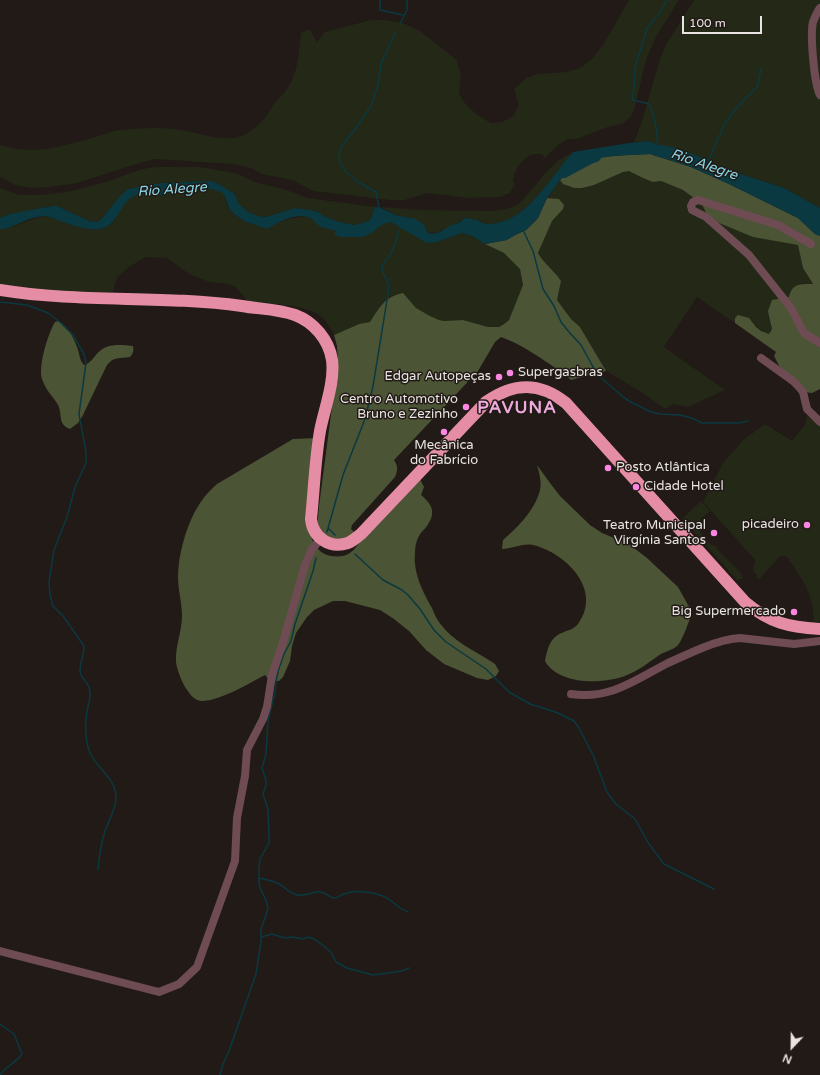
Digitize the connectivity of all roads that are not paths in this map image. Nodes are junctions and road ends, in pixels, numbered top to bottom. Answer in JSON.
{"nodes":[{"id":1,"x":820,"y":8,"type":"edge"},
{"id":2,"x":820,"y":94,"type":"edge"},
{"id":3,"x":811,"y":244,"type":"dead end"},
{"id":4,"x":0,"y":290,"type":"edge"},
{"id":5,"x":820,"y":343,"type":"edge"},
{"id":6,"x":761,"y":358,"type":"dead end"},
{"id":7,"x":820,"y":422,"type":"edge"},
{"id":8,"x":321,"y":539,"type":"junction"},
{"id":9,"x":820,"y":629,"type":"edge"},
{"id":10,"x":820,"y":641,"type":"edge"},
{"id":11,"x":571,"y":694,"type":"dead end"},
{"id":12,"x":0,"y":951,"type":"edge"}],
"edges":[{"from":1,"to":2,"type":"street"},
{"from":3,"to":5,"type":"street"},
{"from":4,"to":8,"type":"highway"},
{"from":6,"to":7,"type":"street"},
{"from":8,"to":9,"type":"highway"},
{"from":8,"to":12,"type":"street"},
{"from":10,"to":11,"type":"street"}]}
